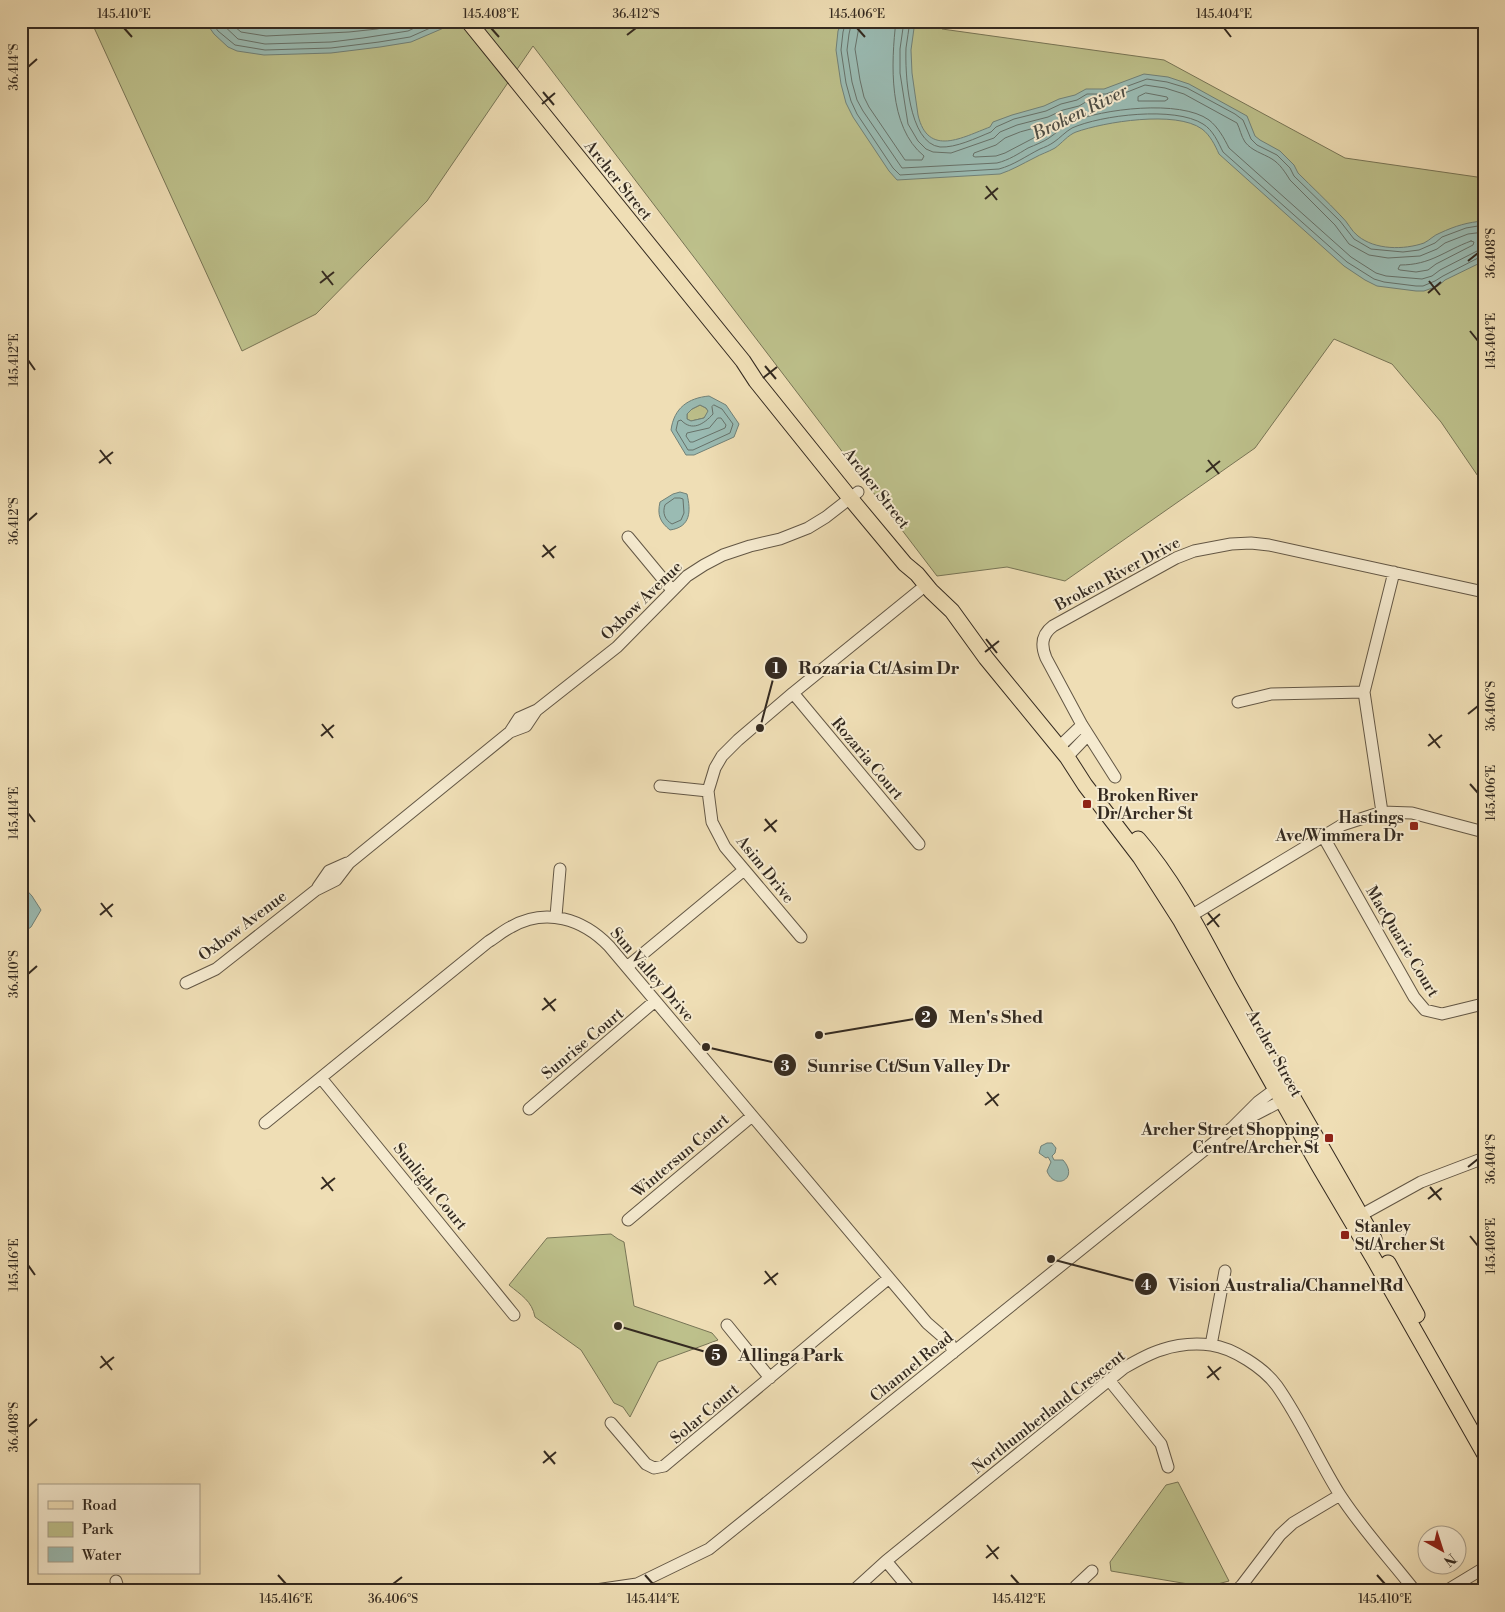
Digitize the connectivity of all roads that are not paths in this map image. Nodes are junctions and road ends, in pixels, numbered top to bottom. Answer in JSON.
{"nodes":[{"id":1,"x":468,"y":21,"type":"edge"},
{"id":2,"x":854,"y":495,"type":"junction"},
{"id":3,"x":628,"y":538,"type":"dead end"},
{"id":4,"x":1394,"y":572,"type":"junction"},
{"id":5,"x":925,"y":583,"type":"junction"},
{"id":6,"x":672,"y":590,"type":"junction"},
{"id":7,"x":1484,"y":592,"type":"edge"},
{"id":8,"x":1364,"y":692,"type":"junction"},
{"id":9,"x":793,"y":693,"type":"junction"},
{"id":10,"x":1238,"y":702,"type":"dead end"},
{"id":11,"x":1086,"y":730,"type":"junction"},
{"id":12,"x":1063,"y":752,"type":"junction"},
{"id":13,"x":1115,"y":776,"type":"dead end"},
{"id":14,"x":660,"y":786,"type":"dead end"},
{"id":15,"x":708,"y":791,"type":"junction"},
{"id":16,"x":1382,"y":812,"type":"junction"},
{"id":17,"x":1484,"y":832,"type":"edge"},
{"id":18,"x":1323,"y":836,"type":"junction"},
{"id":19,"x":919,"y":844,"type":"dead end"},
{"id":20,"x":560,"y":868,"type":"dead end"},
{"id":21,"x":744,"y":870,"type":"junction"},
{"id":22,"x":556,"y":916,"type":"junction"},
{"id":23,"x":1186,"y":918,"type":"junction"},
{"id":24,"x":801,"y":937,"type":"dead end"},
{"id":25,"x":627,"y":967,"type":"junction"},
{"id":26,"x":186,"y":983,"type":"dead end"},
{"id":27,"x":656,"y":1002,"type":"junction"},
{"id":28,"x":1483,"y":1004,"type":"edge"},
{"id":29,"x":321,"y":1078,"type":"junction"},
{"id":30,"x":1283,"y":1092,"type":"junction"},
{"id":31,"x":529,"y":1109,"type":"dead end"},
{"id":32,"x":752,"y":1116,"type":"junction"},
{"id":33,"x":265,"y":1122,"type":"dead end"},
{"id":34,"x":1484,"y":1158,"type":"edge"},
{"id":35,"x":1356,"y":1218,"type":"junction"},
{"id":36,"x":628,"y":1220,"type":"dead end"},
{"id":37,"x":1225,"y":1271,"type":"dead end"},
{"id":38,"x":889,"y":1278,"type":"junction"},
{"id":39,"x":514,"y":1315,"type":"dead end"},
{"id":40,"x":727,"y":1326,"type":"dead end"},
{"id":41,"x":1211,"y":1345,"type":"junction"},
{"id":42,"x":953,"y":1353,"type":"junction"},
{"id":43,"x":770,"y":1378,"type":"junction"},
{"id":44,"x":1448,"y":1379,"type":"junction"},
{"id":45,"x":1109,"y":1380,"type":"junction"},
{"id":46,"x":611,"y":1423,"type":"dead end"},
{"id":47,"x":1484,"y":1433,"type":"edge"},
{"id":48,"x":1484,"y":1453,"type":"edge"},
{"id":49,"x":1168,"y":1468,"type":"dead end"},
{"id":50,"x":1340,"y":1495,"type":"junction"},
{"id":51,"x":886,"y":1561,"type":"junction"},
{"id":52,"x":1484,"y":1568,"type":"edge"},
{"id":53,"x":1092,"y":1571,"type":"dead end"},
{"id":54,"x":115,"y":1591,"type":"edge"},
{"id":55,"x":119,"y":1591,"type":"edge"},
{"id":56,"x":589,"y":1591,"type":"edge"},
{"id":57,"x":853,"y":1591,"type":"edge"},
{"id":58,"x":911,"y":1591,"type":"edge"},
{"id":59,"x":1073,"y":1591,"type":"edge"},
{"id":60,"x":1236,"y":1591,"type":"edge"},
{"id":61,"x":1416,"y":1591,"type":"edge"},
{"id":62,"x":1446,"y":1591,"type":"edge"}],
"edges":[{"from":1,"to":2,"type":"main road","name":"Archer Street"},
{"from":2,"to":5,"type":"main road","name":"Archer Street"},
{"from":2,"to":6,"type":"street","name":"Oxbow Avenue"},
{"from":3,"to":6,"type":"street"},
{"from":4,"to":7,"type":"street","name":"Broken River Drive"},
{"from":4,"to":8,"type":"street"},
{"from":4,"to":11,"type":"street","name":"Broken River Drive"},
{"from":5,"to":9,"type":"street","name":"Asim Drive"},
{"from":5,"to":12,"type":"main road","name":"Archer Street"},
{"from":6,"to":26,"type":"street","name":"Oxbow Avenue"},
{"from":8,"to":10,"type":"street"},
{"from":8,"to":16,"type":"street"},
{"from":9,"to":15,"type":"street","name":"Asim Drive"},
{"from":9,"to":19,"type":"street","name":"Rozaria Court"},
{"from":11,"to":12,"type":"street"},
{"from":11,"to":13,"type":"street","name":"Broken River Drive"},
{"from":12,"to":23,"type":"main road","name":"Archer Street"},
{"from":14,"to":15,"type":"street"},
{"from":15,"to":21,"type":"street","name":"Asim Drive"},
{"from":16,"to":17,"type":"street"},
{"from":16,"to":18,"type":"street"},
{"from":18,"to":23,"type":"street"},
{"from":18,"to":28,"type":"street","name":"MacQuarie Court"},
{"from":20,"to":22,"type":"street"},
{"from":21,"to":24,"type":"street","name":"Asim Drive"},
{"from":21,"to":25,"type":"street"},
{"from":22,"to":25,"type":"street","name":"Sun Valley Drive"},
{"from":22,"to":29,"type":"street","name":"Sun Valley Drive"},
{"from":23,"to":30,"type":"main road","name":"Archer Street"},
{"from":25,"to":27,"type":"street","name":"Sun Valley Drive"},
{"from":27,"to":31,"type":"street","name":"Sunrise Court"},
{"from":27,"to":32,"type":"street","name":"Sun Valley Drive"},
{"from":29,"to":33,"type":"street","name":"Sun Valley Drive"},
{"from":29,"to":39,"type":"street","name":"Sunlight Court"},
{"from":30,"to":35,"type":"main road","name":"Archer Street"},
{"from":30,"to":42,"type":"street","name":"Channel Road"},
{"from":32,"to":36,"type":"street","name":"Wintersun Court"},
{"from":32,"to":38,"type":"street","name":"Sun Valley Drive"},
{"from":34,"to":35,"type":"street"},
{"from":35,"to":44,"type":"main road","name":"Archer Street"},
{"from":37,"to":41,"type":"street"},
{"from":38,"to":42,"type":"street","name":"Sun Valley Drive"},
{"from":38,"to":43,"type":"street","name":"Solar Court"},
{"from":40,"to":43,"type":"street"},
{"from":41,"to":45,"type":"street","name":"Northumberland Crescent"},
{"from":41,"to":50,"type":"street","name":"Northumberland Crescent"},
{"from":42,"to":56,"type":"street","name":"Channel Road"},
{"from":43,"to":46,"type":"street","name":"Solar Court"},
{"from":44,"to":47,"type":"main road","name":"Archer Street"},
{"from":44,"to":48,"type":"main road","name":"Archer Street"},
{"from":45,"to":49,"type":"street"},
{"from":45,"to":51,"type":"street","name":"Northumberland Crescent"},
{"from":50,"to":60,"type":"street"},
{"from":50,"to":61,"type":"street","name":"Northumberland Crescent"},
{"from":51,"to":57,"type":"street","name":"Northumberland Crescent"},
{"from":51,"to":58,"type":"street"},
{"from":52,"to":62,"type":"street"},
{"from":53,"to":59,"type":"street"},
{"from":54,"to":55,"type":"street"}]}
